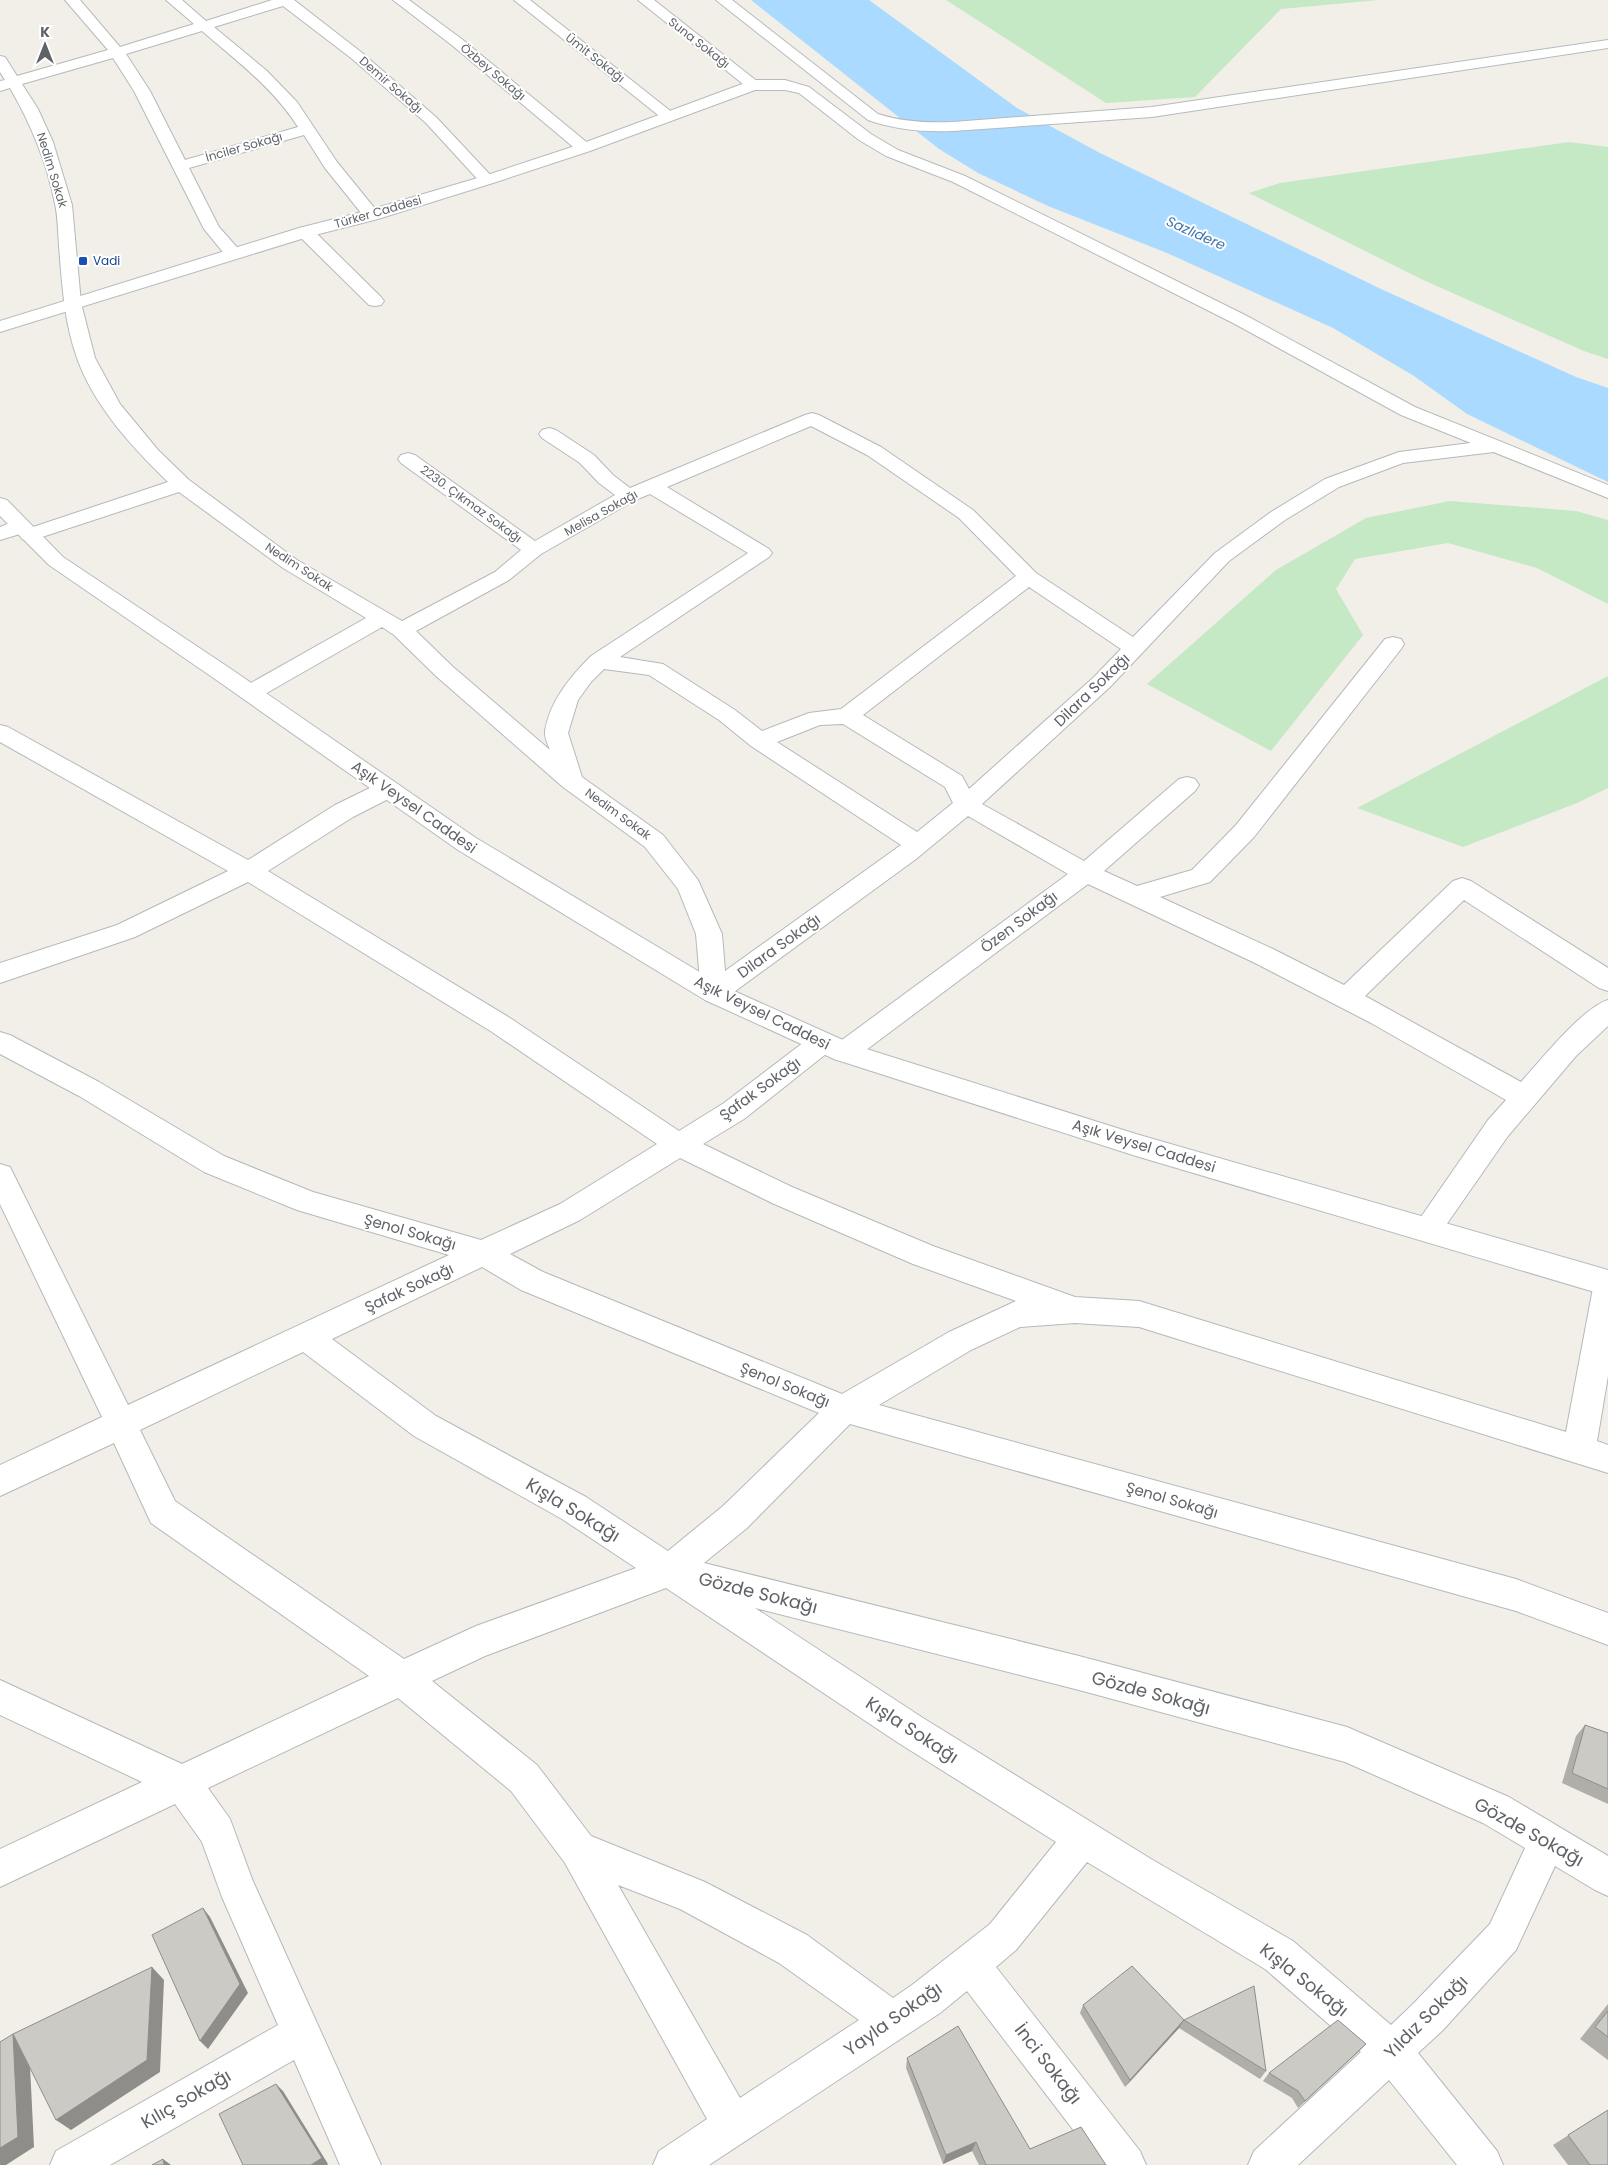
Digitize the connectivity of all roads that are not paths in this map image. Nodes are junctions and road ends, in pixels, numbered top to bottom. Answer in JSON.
{"nodes":[{"id":1,"x":72,"y":0,"type":"edge"},
{"id":2,"x":173,"y":0,"type":"edge"},
{"id":3,"x":286,"y":0,"type":"edge"},
{"id":4,"x":400,"y":0,"type":"edge"},
{"id":5,"x":521,"y":0,"type":"edge"},
{"id":6,"x":645,"y":0,"type":"edge"},
{"id":7,"x":722,"y":0,"type":"edge"},
{"id":8,"x":203,"y":26,"type":"junction"},
{"id":9,"x":1608,"y":44,"type":"edge"},
{"id":10,"x":116,"y":52,"type":"junction"},
{"id":11,"x":0,"y":60,"type":"edge"},
{"id":12,"x":6,"y":84,"type":"edge"},
{"id":13,"x":753,"y":86,"type":"junction"},
{"id":14,"x":668,"y":116,"type":"junction"},
{"id":15,"x":308,"y":129,"type":"junction"},
{"id":16,"x":584,"y":148,"type":"junction"},
{"id":17,"x":180,"y":166,"type":"junction"},
{"id":18,"x":487,"y":180,"type":"junction"},
{"id":19,"x":372,"y":215,"type":"junction"},
{"id":20,"x":305,"y":232,"type":"junction"},
{"id":21,"x":233,"y":254,"type":"junction"},
{"id":22,"x":375,"y":302,"type":"dead end"},
{"id":23,"x":72,"y":303,"type":"junction"},
{"id":24,"x":0,"y":326,"type":"edge"},
{"id":25,"x":549,"y":434,"type":"dead end"},
{"id":26,"x":1494,"y":446,"type":"junction"},
{"id":27,"x":408,"y":459,"type":"dead end"},
{"id":28,"x":182,"y":484,"type":"junction"},
{"id":29,"x":651,"y":486,"type":"junction"},
{"id":30,"x":1608,"y":492,"type":"edge"},
{"id":31,"x":628,"y":496,"type":"junction"},
{"id":32,"x":0,"y":504,"type":"edge"},
{"id":33,"x":17,"y":532,"type":"edge"},
{"id":34,"x":534,"y":550,"type":"junction"},
{"id":35,"x":1029,"y":577,"type":"junction"},
{"id":36,"x":382,"y":618,"type":"junction"},
{"id":37,"x":402,"y":630,"type":"junction"},
{"id":38,"x":1393,"y":644,"type":"dead end"},
{"id":39,"x":1134,"y":649,"type":"junction"},
{"id":40,"x":599,"y":661,"type":"junction"},
{"id":41,"x":250,"y":693,"type":"junction"},
{"id":42,"x":847,"y":716,"type":"junction"},
{"id":43,"x":0,"y":732,"type":"edge"},
{"id":44,"x":759,"y":741,"type":"junction"},
{"id":45,"x":571,"y":781,"type":"junction"},
{"id":46,"x":1187,"y":785,"type":"dead end"},
{"id":47,"x":388,"y":789,"type":"junction"},
{"id":48,"x":966,"y":805,"type":"junction"},
{"id":49,"x":918,"y":844,"type":"junction"},
{"id":50,"x":249,"y":871,"type":"junction"},
{"id":51,"x":1086,"y":873,"type":"junction"},
{"id":52,"x":1135,"y":896,"type":"junction"},
{"id":53,"x":0,"y":973,"type":"edge"},
{"id":54,"x":1608,"y":981,"type":"edge"},
{"id":55,"x":714,"y":993,"type":"junction"},
{"id":56,"x":1346,"y":998,"type":"junction"},
{"id":57,"x":1608,"y":1010,"type":"edge"},
{"id":58,"x":0,"y":1042,"type":"edge"},
{"id":59,"x":833,"y":1048,"type":"junction"},
{"id":60,"x":1524,"y":1097,"type":"junction"},
{"id":61,"x":679,"y":1145,"type":"junction"},
{"id":62,"x":0,"y":1175,"type":"edge"},
{"id":63,"x":1427,"y":1230,"type":"junction"},
{"id":64,"x":483,"y":1253,"type":"junction"},
{"id":65,"x":1608,"y":1284,"type":"edge"},
{"id":66,"x":1608,"y":1288,"type":"edge"},
{"id":67,"x":1075,"y":1310,"type":"junction"},
{"id":68,"x":306,"y":1337,"type":"junction"},
{"id":69,"x":844,"y":1409,"type":"junction"},
{"id":70,"x":120,"y":1424,"type":"junction"},
{"id":71,"x":1594,"y":1455,"type":"edge"},
{"id":72,"x":0,"y":1482,"type":"edge"},
{"id":73,"x":670,"y":1571,"type":"junction"},
{"id":74,"x":1608,"y":1629,"type":"edge"},
{"id":75,"x":401,"y":1678,"type":"junction"},
{"id":76,"x":0,"y":1697,"type":"edge"},
{"id":77,"x":180,"y":1782,"type":"junction"},
{"id":78,"x":1083,"y":1838,"type":"junction"},
{"id":79,"x":1547,"y":1841,"type":"junction"},
{"id":80,"x":578,"y":1850,"type":"junction"},
{"id":81,"x":0,"y":1868,"type":"edge"},
{"id":82,"x":1608,"y":1877,"type":"edge"},
{"id":83,"x":970,"y":1964,"type":"junction"},
{"id":84,"x":893,"y":2020,"type":"junction"},
{"id":85,"x":302,"y":2033,"type":"junction"},
{"id":86,"x":1391,"y":2052,"type":"junction"},
{"id":87,"x":733,"y":2125,"type":"junction"},
{"id":88,"x":70,"y":2165,"type":"edge"},
{"id":89,"x":362,"y":2165,"type":"edge"},
{"id":90,"x":673,"y":2165,"type":"edge"},
{"id":91,"x":1126,"y":2165,"type":"edge"},
{"id":92,"x":1268,"y":2165,"type":"edge"},
{"id":93,"x":1483,"y":2165,"type":"edge"}],
"edges":[{"from":1,"to":10,"type":"street"},
{"from":2,"to":8,"type":"street"},
{"from":3,"to":8,"type":"street"},
{"from":3,"to":18,"type":"street","name":"Demir Sokağı"},
{"from":4,"to":16,"type":"street","name":"Özbey Sokağı"},
{"from":5,"to":14,"type":"street","name":"Ümit Sokağı"},
{"from":6,"to":13,"type":"street","name":"Suna Sokağı"},
{"from":7,"to":9,"type":"street"},
{"from":8,"to":10,"type":"street"},
{"from":8,"to":15,"type":"street"},
{"from":10,"to":12,"type":"street"},
{"from":10,"to":17,"type":"street"},
{"from":11,"to":12,"type":"street","name":"Nedim Sokak"},
{"from":12,"to":23,"type":"street","name":"Nedim Sokak"},
{"from":13,"to":14,"type":"street","name":"Türker Caddesi"},
{"from":13,"to":26,"type":"street","name":"Türker Caddesi"},
{"from":14,"to":16,"type":"street","name":"Türker Caddesi"},
{"from":15,"to":17,"type":"street","name":"İnciler Sokağı"},
{"from":15,"to":19,"type":"street"},
{"from":16,"to":18,"type":"street","name":"Türker Caddesi"},
{"from":17,"to":21,"type":"street"},
{"from":18,"to":19,"type":"street","name":"Türker Caddesi"},
{"from":19,"to":20,"type":"street","name":"Türker Caddesi"},
{"from":20,"to":21,"type":"street","name":"Türker Caddesi"},
{"from":20,"to":22,"type":"street"},
{"from":21,"to":23,"type":"street","name":"Türker Caddesi"},
{"from":23,"to":24,"type":"street","name":"Türker Caddesi"},
{"from":23,"to":28,"type":"street","name":"Nedim Sokak"},
{"from":25,"to":31,"type":"street"},
{"from":26,"to":30,"type":"street","name":"Türker Caddesi"},
{"from":26,"to":39,"type":"street","name":"Dilara Sokağı"},
{"from":27,"to":34,"type":"street","name":"2230. Çıkmaz Sokağı"},
{"from":28,"to":33,"type":"street"},
{"from":28,"to":36,"type":"street","name":"Nedim Sokak"},
{"from":29,"to":31,"type":"street","name":"Melisa Sokağı"},
{"from":29,"to":35,"type":"street","name":"Melisa Sokağı"},
{"from":29,"to":40,"type":"street"},
{"from":31,"to":34,"type":"street","name":"Melisa Sokağı"},
{"from":32,"to":33,"type":"street","name":"Aşık Veysel Caddesi"},
{"from":33,"to":41,"type":"street","name":"Aşık Veysel Caddesi"},
{"from":34,"to":37,"type":"street","name":"Melisa Sokağı"},
{"from":35,"to":39,"type":"street"},
{"from":35,"to":42,"type":"street"},
{"from":36,"to":37,"type":"street","name":"Nedim Sokak"},
{"from":36,"to":41,"type":"street"},
{"from":37,"to":45,"type":"street","name":"Nedim Sokak"},
{"from":38,"to":52,"type":"street"},
{"from":39,"to":48,"type":"street","name":"Dilara Sokağı"},
{"from":40,"to":44,"type":"street"},
{"from":40,"to":45,"type":"street"},
{"from":41,"to":47,"type":"street","name":"Aşık Veysel Caddesi"},
{"from":42,"to":44,"type":"street"},
{"from":42,"to":48,"type":"street"},
{"from":43,"to":50,"type":"street"},
{"from":44,"to":49,"type":"street"},
{"from":45,"to":55,"type":"street","name":"Nedim Sokak"},
{"from":46,"to":51,"type":"street","name":"Özen Sokağı"},
{"from":47,"to":50,"type":"street"},
{"from":47,"to":55,"type":"street","name":"Aşık Veysel Caddesi"},
{"from":48,"to":49,"type":"street","name":"Dilara Sokağı"},
{"from":48,"to":51,"type":"street"},
{"from":49,"to":55,"type":"street","name":"Dilara Sokağı"},
{"from":50,"to":53,"type":"street"},
{"from":50,"to":61,"type":"street"},
{"from":51,"to":52,"type":"street"},
{"from":51,"to":59,"type":"street","name":"Özen Sokağı"},
{"from":52,"to":56,"type":"street"},
{"from":54,"to":56,"type":"street"},
{"from":55,"to":59,"type":"street","name":"Aşık Veysel Caddesi"},
{"from":56,"to":60,"type":"street"},
{"from":57,"to":60,"type":"street"},
{"from":58,"to":64,"type":"street","name":"Şenol Sokağı"},
{"from":59,"to":61,"type":"street","name":"Şafak Sokağı"},
{"from":59,"to":63,"type":"street","name":"Aşık Veysel Caddesi"},
{"from":60,"to":63,"type":"street"},
{"from":61,"to":64,"type":"street","name":"Şafak Sokağı"},
{"from":61,"to":67,"type":"street"},
{"from":62,"to":70,"type":"street"},
{"from":63,"to":65,"type":"street","name":"Aşık Veysel Caddesi"},
{"from":64,"to":68,"type":"street","name":"Şafak Sokağı"},
{"from":64,"to":69,"type":"street","name":"Şenol Sokağı"},
{"from":66,"to":71,"type":"street"},
{"from":67,"to":69,"type":"street"},
{"from":67,"to":71,"type":"street"},
{"from":68,"to":70,"type":"street","name":"Şafak Sokağı"},
{"from":68,"to":73,"type":"street","name":"Kışla Sokağı"},
{"from":69,"to":73,"type":"street"},
{"from":69,"to":74,"type":"street","name":"Şenol Sokağı"},
{"from":70,"to":72,"type":"street","name":"Şafak Sokağı"},
{"from":70,"to":75,"type":"street"},
{"from":73,"to":75,"type":"street"},
{"from":73,"to":78,"type":"street","name":"Kışla Sokağı"},
{"from":73,"to":79,"type":"street","name":"Gözde Sokağı"},
{"from":75,"to":77,"type":"street"},
{"from":75,"to":80,"type":"street"},
{"from":76,"to":77,"type":"street"},
{"from":77,"to":81,"type":"street"},
{"from":77,"to":85,"type":"street"},
{"from":78,"to":83,"type":"street","name":"Yayla Sokağı"},
{"from":78,"to":86,"type":"street","name":"Kışla Sokağı"},
{"from":79,"to":82,"type":"street","name":"Gözde Sokağı"},
{"from":79,"to":86,"type":"street","name":"Yıldız Sokağı"},
{"from":80,"to":84,"type":"street"},
{"from":80,"to":87,"type":"street"},
{"from":83,"to":84,"type":"street","name":"Yayla Sokağı"},
{"from":83,"to":91,"type":"street","name":"İnci Sokağı"},
{"from":84,"to":87,"type":"street","name":"Yayla Sokağı"},
{"from":85,"to":88,"type":"street","name":"Kılıç Sokağı"},
{"from":85,"to":89,"type":"street"},
{"from":86,"to":92,"type":"street","name":"Yıldız Sokağı"},
{"from":86,"to":93,"type":"street","name":"Kışla Sokağı"},
{"from":87,"to":90,"type":"street","name":"Yayla Sokağı"}]}
